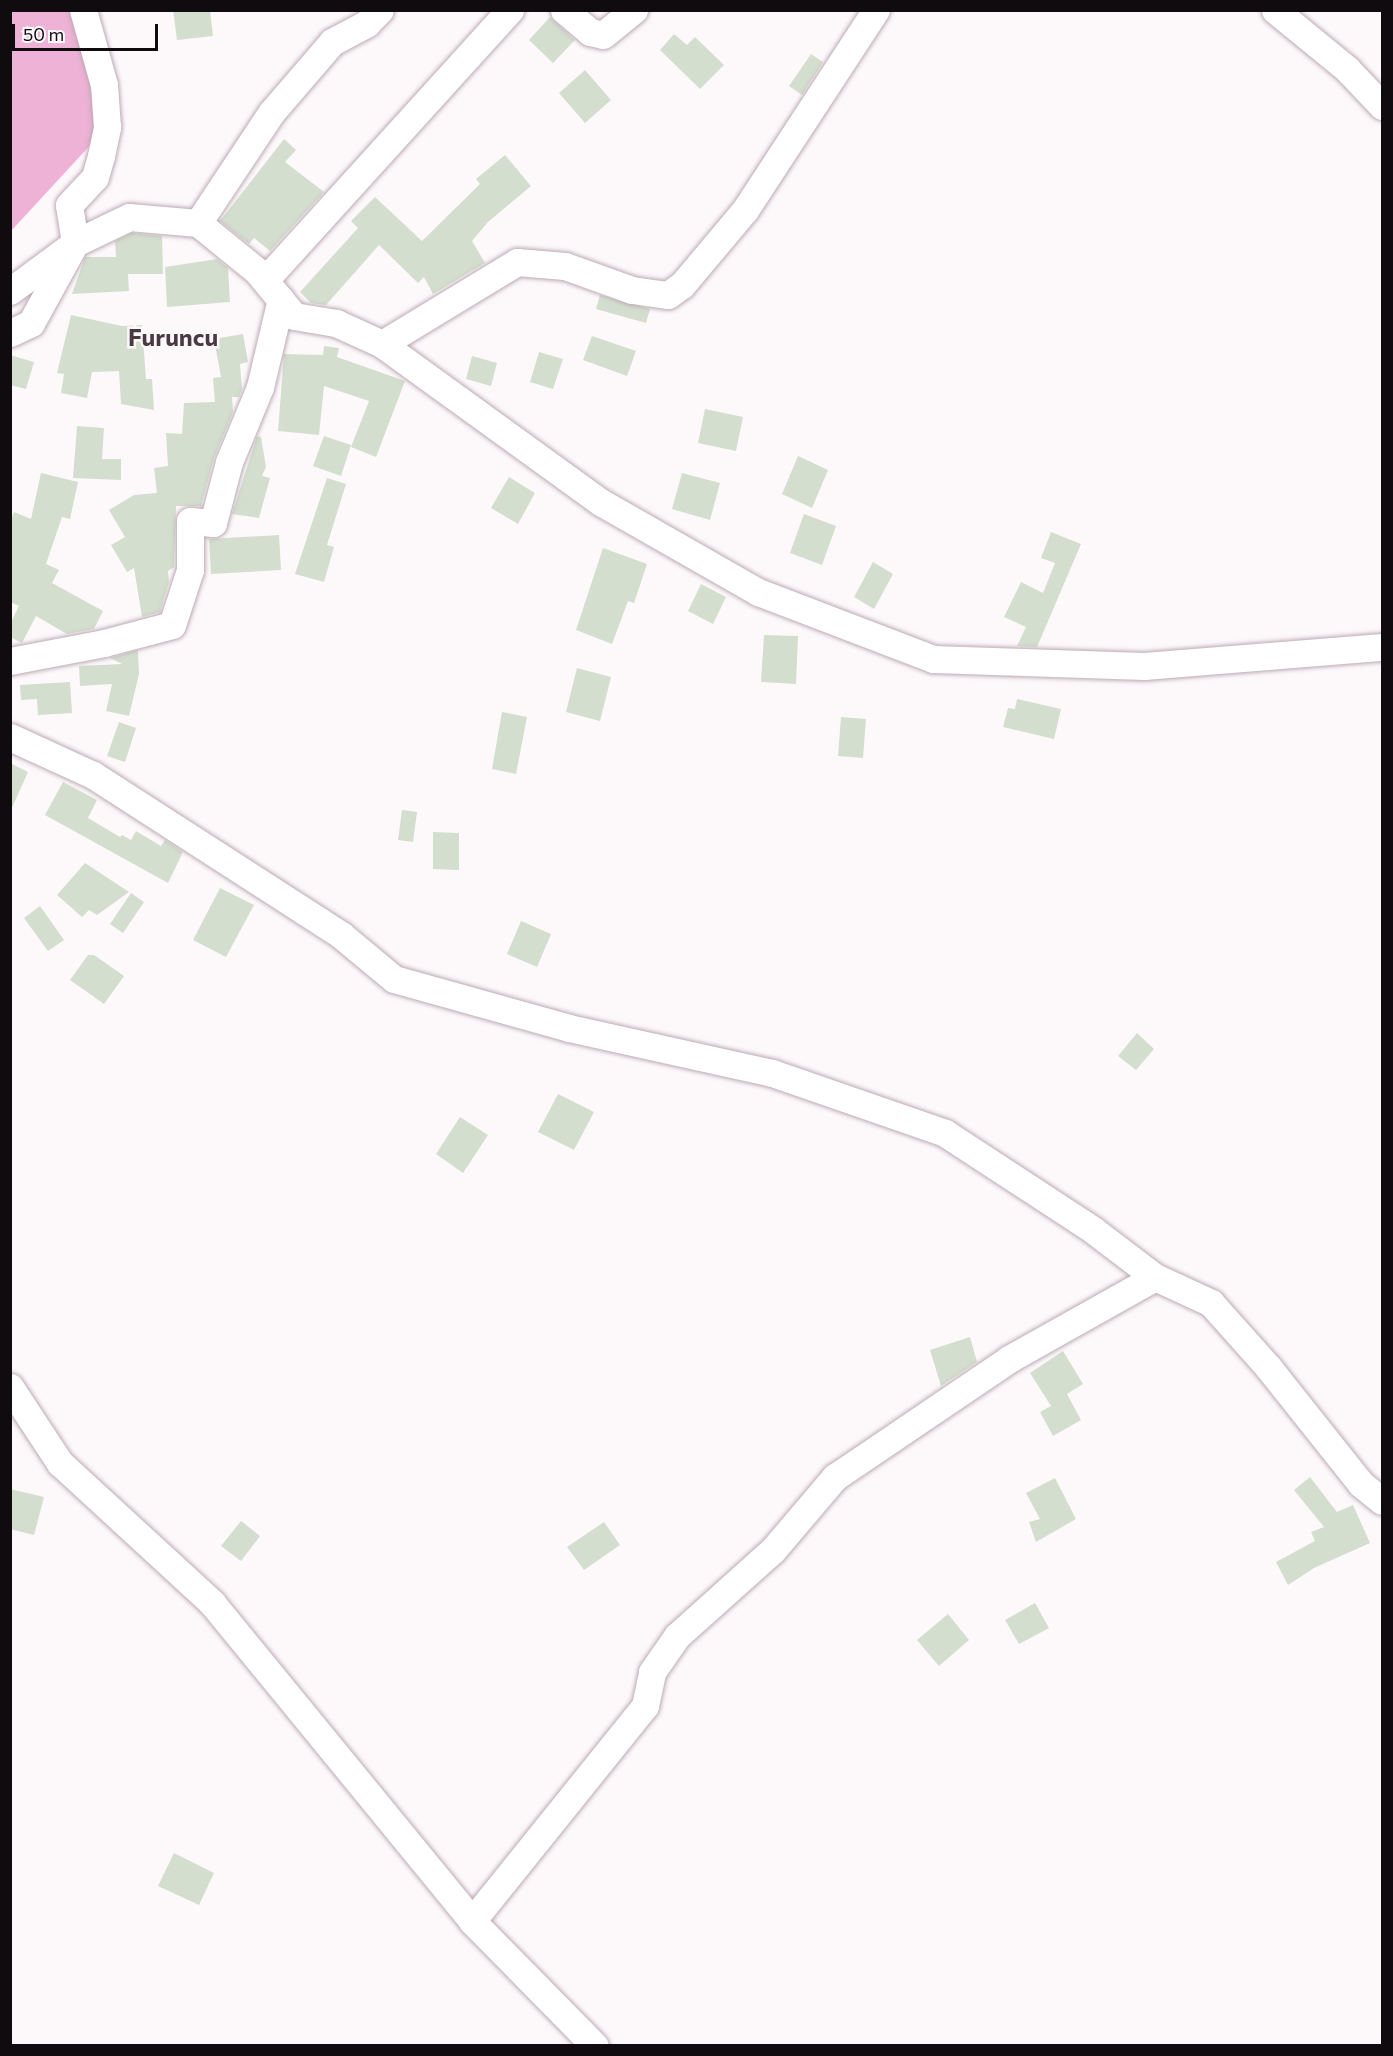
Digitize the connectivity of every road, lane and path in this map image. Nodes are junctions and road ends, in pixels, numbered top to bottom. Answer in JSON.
{"nodes":[{"id":1,"x":83,"y":10,"type":"edge"},
{"id":2,"x":380,"y":10,"type":"edge"},
{"id":3,"x":510,"y":10,"type":"edge"},
{"id":4,"x":564,"y":10,"type":"edge"},
{"id":5,"x":634,"y":10,"type":"edge"},
{"id":6,"x":876,"y":10,"type":"edge"},
{"id":7,"x":1275,"y":10,"type":"edge"},
{"id":8,"x":1379,"y":95,"type":"edge"},
{"id":9,"x":198,"y":223,"type":"junction"},
{"id":10,"x":75,"y":243,"type":"junction"},
{"id":11,"x":273,"y":290,"type":"junction"},
{"id":12,"x":10,"y":291,"type":"edge"},
{"id":13,"x":10,"y":333,"type":"edge"},
{"id":14,"x":382,"y":344,"type":"junction"},
{"id":15,"x":1380,"y":651,"type":"edge"},
{"id":16,"x":10,"y":661,"type":"edge"},
{"id":17,"x":10,"y":737,"type":"edge"},
{"id":18,"x":1155,"y":1277,"type":"junction"},
{"id":19,"x":10,"y":1387,"type":"edge"},
{"id":20,"x":1383,"y":1501,"type":"edge"},
{"id":21,"x":472,"y":1921,"type":"junction"},
{"id":22,"x":595,"y":2046,"type":"edge"}],
"edges":[{"from":1,"to":10,"type":"street"},
{"from":2,"to":9,"type":"street"},
{"from":3,"to":11,"type":"street"},
{"from":4,"to":5,"type":"street"},
{"from":6,"to":14,"type":"street"},
{"from":7,"to":8,"type":"street"},
{"from":9,"to":10,"type":"street"},
{"from":9,"to":11,"type":"street"},
{"from":10,"to":12,"type":"street"},
{"from":10,"to":13,"type":"street"},
{"from":11,"to":14,"type":"street"},
{"from":11,"to":16,"type":"street"},
{"from":14,"to":15,"type":"street"},
{"from":17,"to":18,"type":"street"},
{"from":18,"to":20,"type":"street"},
{"from":18,"to":21,"type":"street"},
{"from":19,"to":21,"type":"street"},
{"from":21,"to":22,"type":"street"}]}
